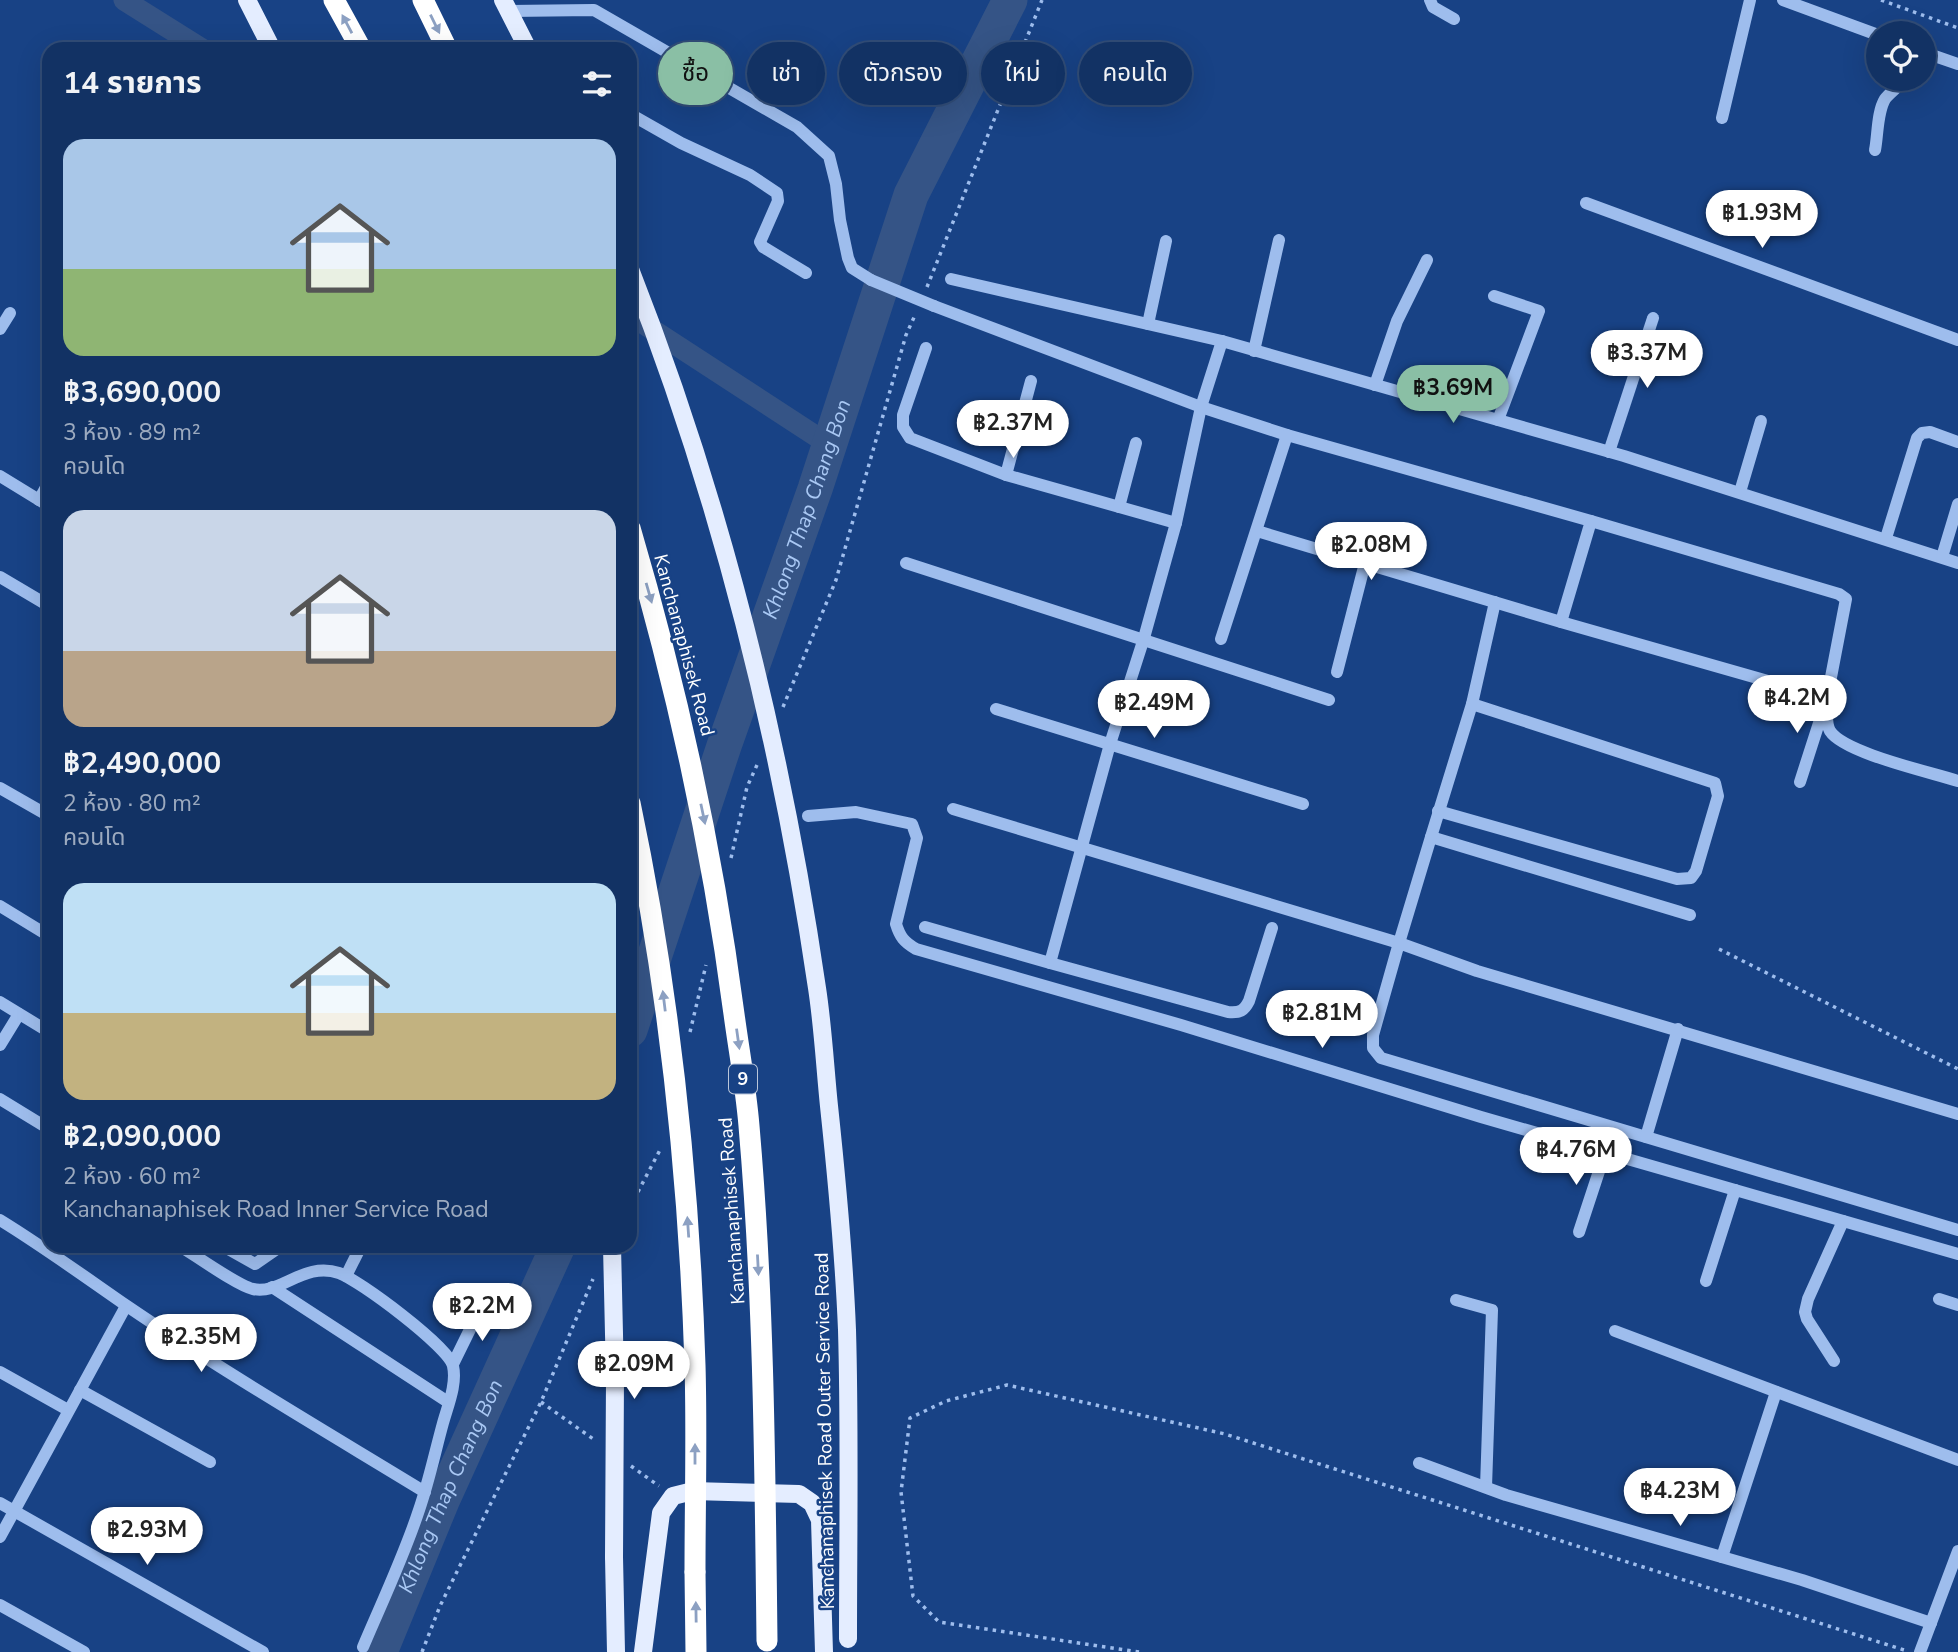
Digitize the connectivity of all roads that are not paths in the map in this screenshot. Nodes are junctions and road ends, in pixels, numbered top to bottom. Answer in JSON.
{"nodes":[{"id":1,"x":247,"y":0,"type":"edge"},
{"id":2,"x":334,"y":0,"type":"edge"},
{"id":3,"x":423,"y":0,"type":"edge"},
{"id":4,"x":1430,"y":0,"type":"edge"},
{"id":5,"x":1750,"y":0,"type":"edge"},
{"id":6,"x":1783,"y":0,"type":"edge"},
{"id":7,"x":506,"y":5,"type":"edge"},
{"id":8,"x":1454,"y":19,"type":"dead end"},
{"id":9,"x":1866,"y":31,"type":"edge"},
{"id":10,"x":269,"y":42,"type":"edge"},
{"id":11,"x":356,"y":42,"type":"edge"},
{"id":12,"x":444,"y":42,"type":"edge"},
{"id":13,"x":524,"y":42,"type":"edge"},
{"id":14,"x":1936,"y":56,"type":"edge"},
{"id":15,"x":1958,"y":64,"type":"edge"},
{"id":16,"x":1895,"y":91,"type":"edge"},
{"id":17,"x":637,"y":118,"type":"edge"},
{"id":18,"x":1722,"y":118,"type":"dead end"},
{"id":19,"x":1875,"y":150,"type":"dead end"},
{"id":20,"x":1586,"y":203,"type":"dead end"},
{"id":21,"x":1279,"y":240,"type":"dead end"},
{"id":22,"x":1166,"y":241,"type":"dead end"},
{"id":23,"x":1427,"y":260,"type":"dead end"},
{"id":24,"x":806,"y":273,"type":"dead end"},
{"id":25,"x":951,"y":279,"type":"dead end"},
{"id":26,"x":637,"y":286,"type":"edge"},
{"id":27,"x":1494,"y":296,"type":"dead end"},
{"id":28,"x":10,"y":313,"type":"dead end"},
{"id":29,"x":1653,"y":318,"type":"dead end"},
{"id":30,"x":1148,"y":324,"type":"junction"},
{"id":31,"x":0,"y":329,"type":"edge"},
{"id":32,"x":1958,"y":340,"type":"edge"},
{"id":33,"x":1222,"y":341,"type":"junction"},
{"id":34,"x":926,"y":348,"type":"dead end"},
{"id":35,"x":1254,"y":351,"type":"junction"},
{"id":36,"x":1031,"y":381,"type":"dead end"},
{"id":37,"x":1376,"y":385,"type":"junction"},
{"id":38,"x":1201,"y":407,"type":"junction"},
{"id":39,"x":1498,"y":420,"type":"junction"},
{"id":40,"x":1761,"y":421,"type":"dead end"},
{"id":41,"x":1287,"y":435,"type":"junction"},
{"id":42,"x":1958,"y":442,"type":"edge"},
{"id":43,"x":1136,"y":443,"type":"dead end"},
{"id":44,"x":1609,"y":452,"type":"junction"},
{"id":45,"x":1006,"y":475,"type":"junction"},
{"id":46,"x":0,"y":476,"type":"edge"},
{"id":47,"x":1740,"y":492,"type":"junction"},
{"id":48,"x":42,"y":502,"type":"edge"},
{"id":49,"x":1958,"y":504,"type":"edge"},
{"id":50,"x":1119,"y":506,"type":"junction"},
{"id":51,"x":1591,"y":521,"type":"junction"},
{"id":52,"x":1176,"y":523,"type":"junction"},
{"id":53,"x":1257,"y":531,"type":"junction"},
{"id":54,"x":1886,"y":538,"type":"junction"},
{"id":55,"x":637,"y":552,"type":"edge"},
{"id":56,"x":1942,"y":557,"type":"junction"},
{"id":57,"x":906,"y":563,"type":"dead end"},
{"id":58,"x":1366,"y":563,"type":"junction"},
{"id":59,"x":1958,"y":563,"type":"edge"},
{"id":60,"x":0,"y":577,"type":"edge"},
{"id":61,"x":42,"y":602,"type":"edge"},
{"id":62,"x":1495,"y":602,"type":"junction"},
{"id":63,"x":1561,"y":622,"type":"junction"},
{"id":64,"x":1144,"y":638,"type":"junction"},
{"id":65,"x":1221,"y":639,"type":"dead end"},
{"id":66,"x":1337,"y":672,"type":"dead end"},
{"id":67,"x":1827,"y":698,"type":"junction"},
{"id":68,"x":1329,"y":700,"type":"dead end"},
{"id":69,"x":1472,"y":704,"type":"junction"},
{"id":70,"x":996,"y":709,"type":"dead end"},
{"id":71,"x":1110,"y":744,"type":"junction"},
{"id":72,"x":1958,"y":781,"type":"edge"},
{"id":73,"x":1800,"y":782,"type":"dead end"},
{"id":74,"x":0,"y":788,"type":"edge"},
{"id":75,"x":1303,"y":804,"type":"dead end"},
{"id":76,"x":953,"y":810,"type":"dead end"},
{"id":77,"x":1438,"y":811,"type":"junction"},
{"id":78,"x":42,"y":812,"type":"edge"},
{"id":79,"x":808,"y":816,"type":"dead end"},
{"id":80,"x":1431,"y":837,"type":"junction"},
{"id":81,"x":637,"y":840,"type":"edge"},
{"id":82,"x":1082,"y":847,"type":"junction"},
{"id":83,"x":0,"y":906,"type":"edge"},
{"id":84,"x":1690,"y":915,"type":"dead end"},
{"id":85,"x":925,"y":927,"type":"dead end"},
{"id":86,"x":1272,"y":928,"type":"dead end"},
{"id":87,"x":42,"y":932,"type":"edge"},
{"id":88,"x":1399,"y":943,"type":"junction"},
{"id":89,"x":1050,"y":963,"type":"junction"},
{"id":90,"x":0,"y":1002,"type":"edge"},
{"id":91,"x":19,"y":1014,"type":"junction"},
{"id":92,"x":42,"y":1028,"type":"edge"},
{"id":93,"x":1678,"y":1029,"type":"junction"},
{"id":94,"x":0,"y":1045,"type":"edge"},
{"id":95,"x":0,"y":1099,"type":"edge"},
{"id":96,"x":1958,"y":1114,"type":"edge"},
{"id":97,"x":42,"y":1125,"type":"edge"},
{"id":98,"x":1646,"y":1137,"type":"junction"},
{"id":99,"x":1605,"y":1153,"type":"junction"},
{"id":100,"x":1735,"y":1190,"type":"junction"},
{"id":101,"x":0,"y":1220,"type":"edge"},
{"id":102,"x":1843,"y":1221,"type":"junction"},
{"id":103,"x":1958,"y":1230,"type":"edge"},
{"id":104,"x":1578,"y":1232,"type":"dead end"},
{"id":105,"x":42,"y":1247,"type":"edge"},
{"id":106,"x":52,"y":1253,"type":"edge"},
{"id":107,"x":192,"y":1253,"type":"edge"},
{"id":108,"x":235,"y":1253,"type":"edge"},
{"id":109,"x":271,"y":1253,"type":"edge"},
{"id":110,"x":358,"y":1253,"type":"edge"},
{"id":111,"x":612,"y":1253,"type":"edge"},
{"id":112,"x":1958,"y":1254,"type":"edge"},
{"id":113,"x":346,"y":1276,"type":"junction"},
{"id":114,"x":1706,"y":1281,"type":"dead end"},
{"id":115,"x":272,"y":1287,"type":"junction"},
{"id":116,"x":1939,"y":1299,"type":"dead end"},
{"id":117,"x":1456,"y":1300,"type":"dead end"},
{"id":118,"x":1958,"y":1305,"type":"edge"},
{"id":119,"x":126,"y":1306,"type":"junction"},
{"id":120,"x":481,"y":1307,"type":"dead end"},
{"id":121,"x":1615,"y":1331,"type":"dead end"},
{"id":122,"x":1834,"y":1361,"type":"dead end"},
{"id":123,"x":453,"y":1364,"type":"junction"},
{"id":124,"x":0,"y":1372,"type":"edge"},
{"id":125,"x":80,"y":1390,"type":"junction"},
{"id":126,"x":1776,"y":1392,"type":"junction"},
{"id":127,"x":448,"y":1402,"type":"junction"},
{"id":128,"x":68,"y":1410,"type":"junction"},
{"id":129,"x":1958,"y":1460,"type":"edge"},
{"id":130,"x":210,"y":1462,"type":"dead end"},
{"id":131,"x":1419,"y":1463,"type":"dead end"},
{"id":132,"x":1486,"y":1487,"type":"junction"},
{"id":133,"x":425,"y":1492,"type":"junction"},
{"id":134,"x":0,"y":1503,"type":"edge"},
{"id":135,"x":15,"y":1511,"type":"junction"},
{"id":136,"x":0,"y":1537,"type":"edge"},
{"id":137,"x":1958,"y":1550,"type":"edge"},
{"id":138,"x":1722,"y":1557,"type":"junction"},
{"id":139,"x":0,"y":1605,"type":"edge"},
{"id":140,"x":1931,"y":1623,"type":"junction"},
{"id":141,"x":767,"y":1646,"type":"edge"},
{"id":142,"x":848,"y":1646,"type":"edge"},
{"id":143,"x":363,"y":1647,"type":"dead end"},
{"id":144,"x":84,"y":1652,"type":"edge"},
{"id":145,"x":263,"y":1652,"type":"edge"},
{"id":146,"x":616,"y":1652,"type":"edge"},
{"id":147,"x":643,"y":1652,"type":"edge"},
{"id":148,"x":696,"y":1652,"type":"edge"},
{"id":149,"x":824,"y":1652,"type":"edge"},
{"id":150,"x":1920,"y":1652,"type":"edge"}],
"edges":[{"from":1,"to":10,"type":"main road"},
{"from":11,"to":2,"type":"highway","one_way":true},
{"from":3,"to":12,"type":"highway","one_way":true},
{"from":4,"to":8,"type":"street"},
{"from":5,"to":18,"type":"street"},
{"from":6,"to":9,"type":"street"},
{"from":7,"to":13,"type":"main road"},
{"from":7,"to":38,"type":"street","bridge":true},
{"from":14,"to":15,"type":"street"},
{"from":16,"to":19,"type":"street"},
{"from":17,"to":24,"type":"street"},
{"from":20,"to":32,"type":"street"},
{"from":21,"to":35,"type":"street"},
{"from":22,"to":30,"type":"street"},
{"from":23,"to":37,"type":"street"},
{"from":25,"to":30,"type":"street"},
{"from":26,"to":142,"type":"main road","name":"Kanchanaphisek Road Outer Service Road","bridge":true},
{"from":27,"to":39,"type":"street"},
{"from":28,"to":31,"type":"street"},
{"from":29,"to":44,"type":"street"},
{"from":30,"to":33,"type":"street"},
{"from":33,"to":35,"type":"street"},
{"from":33,"to":38,"type":"street"},
{"from":34,"to":45,"type":"street"},
{"from":35,"to":37,"type":"street"},
{"from":36,"to":45,"type":"street"},
{"from":37,"to":39,"type":"street"},
{"from":38,"to":41,"type":"street"},
{"from":38,"to":52,"type":"street"},
{"from":39,"to":44,"type":"street"},
{"from":40,"to":47,"type":"street"},
{"from":41,"to":51,"type":"street"},
{"from":41,"to":53,"type":"street"},
{"from":42,"to":54,"type":"street"},
{"from":43,"to":50,"type":"street"},
{"from":44,"to":47,"type":"street"},
{"from":45,"to":50,"type":"street"},
{"from":46,"to":48,"type":"street"},
{"from":47,"to":54,"type":"street"},
{"from":49,"to":56,"type":"street"},
{"from":50,"to":52,"type":"street"},
{"from":51,"to":63,"type":"street"},
{"from":51,"to":67,"type":"street"},
{"from":52,"to":64,"type":"street"},
{"from":53,"to":58,"type":"street"},
{"from":53,"to":65,"type":"street"},
{"from":54,"to":56,"type":"street"},
{"from":55,"to":141,"type":"highway","name":"Kanchanaphisek Road","number":"9","one_way":true,"bridge":true},
{"from":56,"to":59,"type":"street"},
{"from":57,"to":64,"type":"street"},
{"from":58,"to":62,"type":"street"},
{"from":58,"to":66,"type":"street"},
{"from":60,"to":61,"type":"street"},
{"from":62,"to":63,"type":"street"},
{"from":62,"to":69,"type":"street"},
{"from":63,"to":67,"type":"street"},
{"from":64,"to":68,"type":"street"},
{"from":64,"to":71,"type":"street"},
{"from":67,"to":72,"type":"street"},
{"from":67,"to":73,"type":"street"},
{"from":69,"to":77,"type":"street"},
{"from":69,"to":77,"type":"street"},
{"from":70,"to":71,"type":"street"},
{"from":71,"to":75,"type":"street"},
{"from":71,"to":82,"type":"street"},
{"from":74,"to":78,"type":"street"},
{"from":76,"to":82,"type":"street"},
{"from":77,"to":80,"type":"street"},
{"from":79,"to":99,"type":"street"},
{"from":80,"to":84,"type":"street"},
{"from":80,"to":88,"type":"street"},
{"from":148,"to":81,"type":"highway","one_way":true,"bridge":true},
{"from":82,"to":88,"type":"street"},
{"from":82,"to":89,"type":"street"},
{"from":83,"to":87,"type":"street"},
{"from":85,"to":89,"type":"street"},
{"from":86,"to":89,"type":"street"},
{"from":88,"to":93,"type":"street"},
{"from":88,"to":98,"type":"street"},
{"from":90,"to":91,"type":"street"},
{"from":91,"to":92,"type":"street"},
{"from":91,"to":94,"type":"street"},
{"from":93,"to":96,"type":"street"},
{"from":93,"to":98,"type":"street"},
{"from":95,"to":97,"type":"street"},
{"from":98,"to":103,"type":"street"},
{"from":99,"to":100,"type":"street"},
{"from":99,"to":104,"type":"street"},
{"from":100,"to":102,"type":"street"},
{"from":100,"to":114,"type":"street"},
{"from":101,"to":105,"type":"street"},
{"from":102,"to":112,"type":"street"},
{"from":102,"to":122,"type":"street"},
{"from":106,"to":119,"type":"street"},
{"from":107,"to":115,"type":"street"},
{"from":108,"to":109,"type":"street"},
{"from":110,"to":113,"type":"street"},
{"from":111,"to":146,"type":"main road","bridge":true},
{"from":113,"to":115,"type":"street"},
{"from":113,"to":123,"type":"street"},
{"from":115,"to":127,"type":"street"},
{"from":116,"to":118,"type":"street"},
{"from":117,"to":132,"type":"street"},
{"from":119,"to":125,"type":"street"},
{"from":119,"to":133,"type":"street"},
{"from":120,"to":123,"type":"street"},
{"from":121,"to":126,"type":"street"},
{"from":123,"to":127,"type":"street"},
{"from":124,"to":128,"type":"street"},
{"from":125,"to":128,"type":"street"},
{"from":125,"to":130,"type":"street"},
{"from":126,"to":129,"type":"street"},
{"from":126,"to":138,"type":"street"},
{"from":127,"to":133,"type":"street"},
{"from":128,"to":135,"type":"street"},
{"from":131,"to":132,"type":"street"},
{"from":132,"to":138,"type":"street"},
{"from":133,"to":143,"type":"street"},
{"from":134,"to":135,"type":"street"},
{"from":135,"to":136,"type":"street"},
{"from":135,"to":145,"type":"street"},
{"from":137,"to":140,"type":"street"},
{"from":138,"to":140,"type":"street"},
{"from":139,"to":144,"type":"street"},
{"from":140,"to":150,"type":"street"},
{"from":147,"to":149,"type":"main road"}]}
